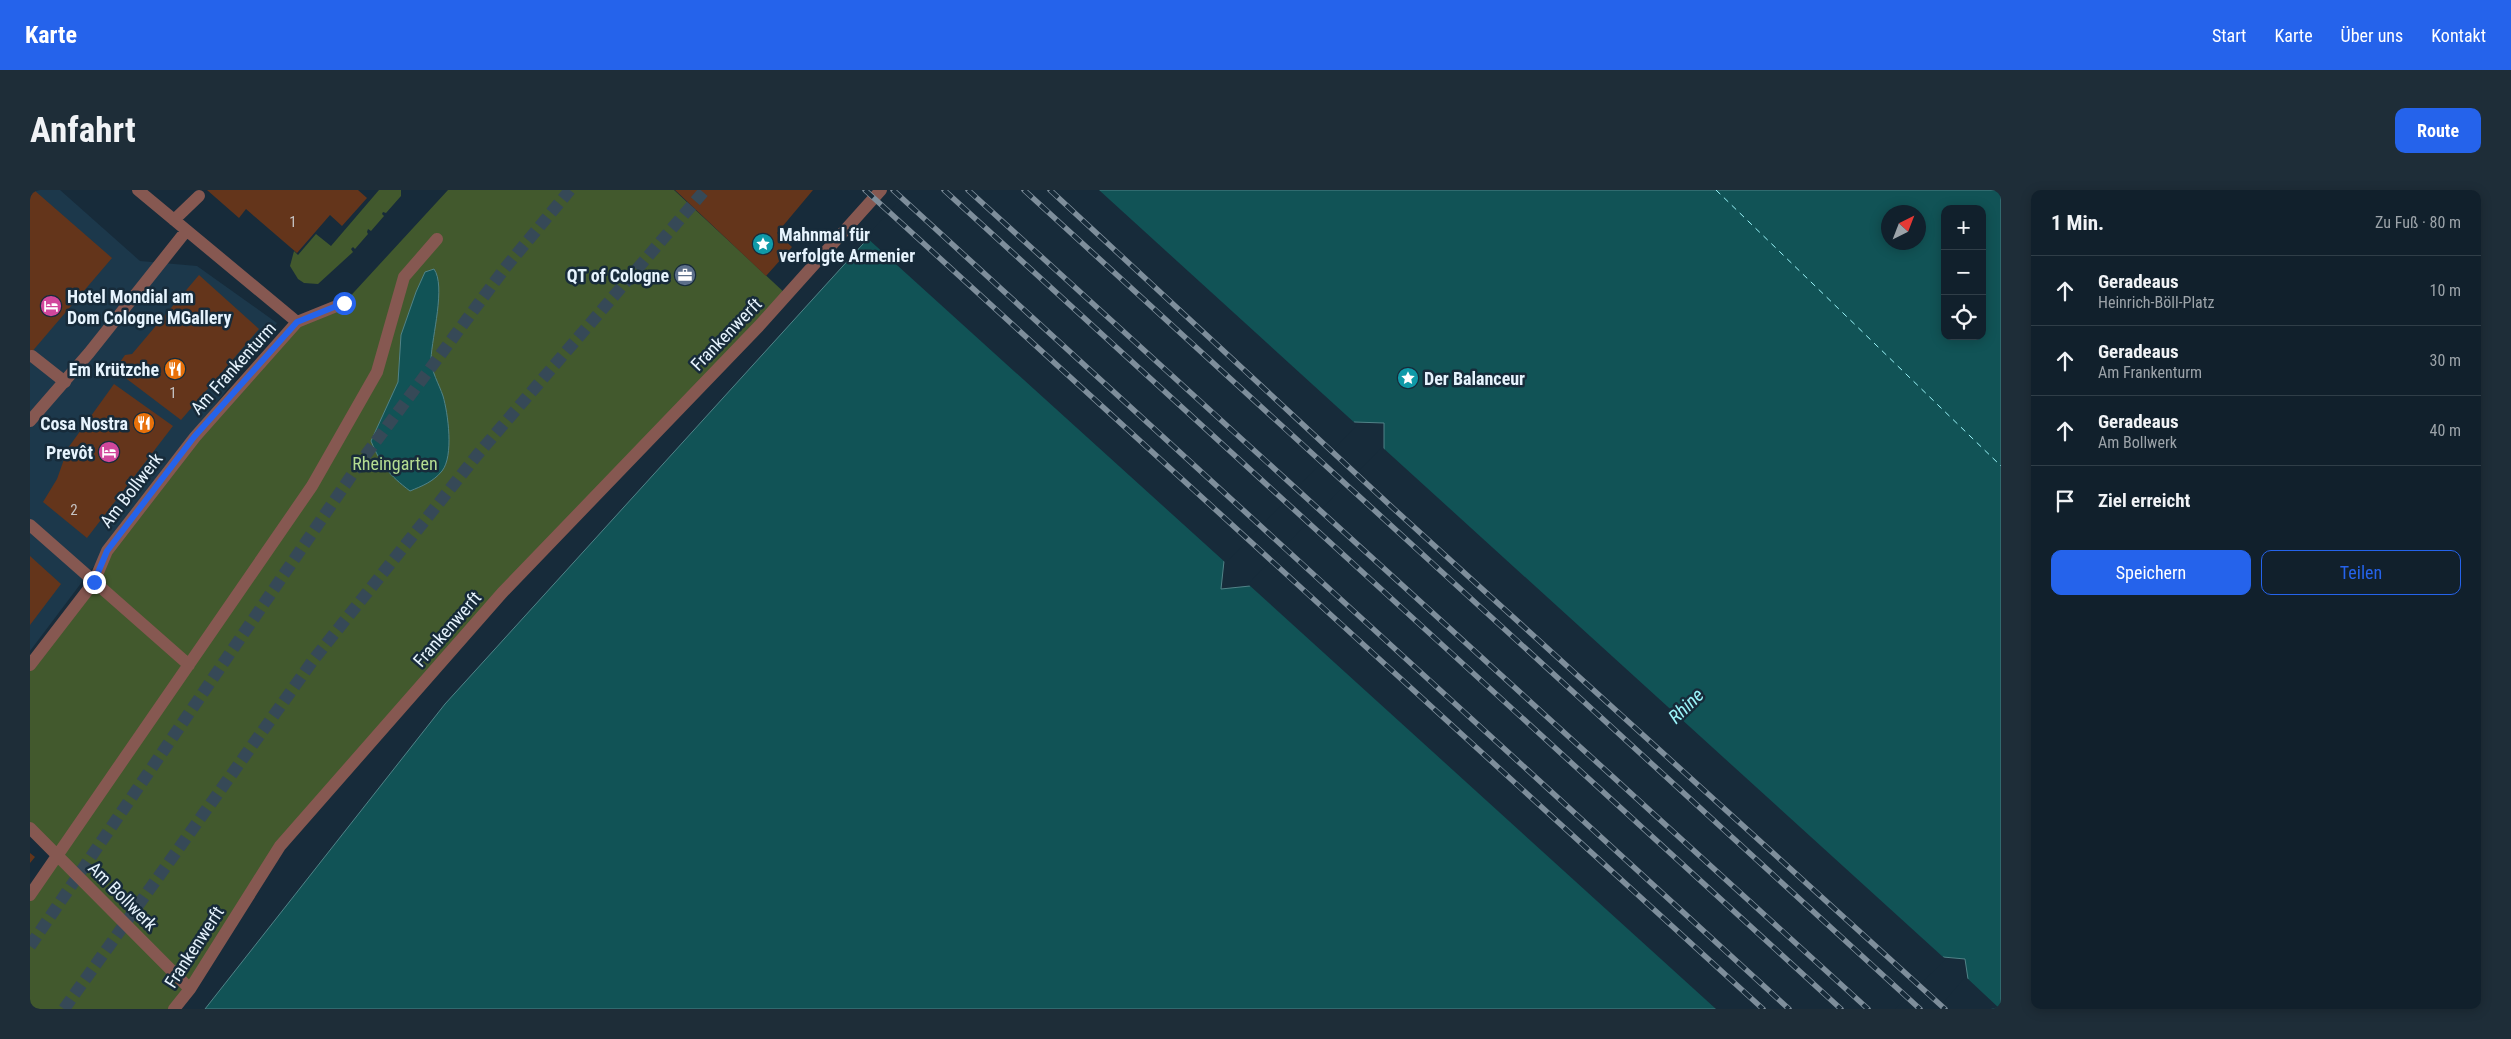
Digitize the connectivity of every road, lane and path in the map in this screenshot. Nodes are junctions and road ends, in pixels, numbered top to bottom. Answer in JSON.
{"nodes":[{"id":1,"x":138,"y":190,"type":"edge"},
{"id":2,"x":881,"y":190,"type":"edge"},
{"id":3,"x":199,"y":196,"type":"dead end"},
{"id":4,"x":174,"y":220,"type":"junction"},
{"id":5,"x":186,"y":231,"type":"junction"},
{"id":6,"x":437,"y":239,"type":"dead end"},
{"id":7,"x":344,"y":303,"type":"dead end"},
{"id":8,"x":297,"y":322,"type":"junction"},
{"id":9,"x":32,"y":356,"type":"dead end"},
{"id":10,"x":65,"y":382,"type":"junction"},
{"id":11,"x":30,"y":421,"type":"edge"},
{"id":12,"x":194,"y":437,"type":"joint"},
{"id":13,"x":30,"y":525,"type":"edge"},
{"id":14,"x":94,"y":582,"type":"junction"},
{"id":15,"x":30,"y":665,"type":"edge"},
{"id":16,"x":189,"y":665,"type":"junction"},
{"id":17,"x":30,"y":828,"type":"edge"},
{"id":18,"x":58,"y":855,"type":"junction"},
{"id":19,"x":30,"y":895,"type":"edge"},
{"id":20,"x":190,"y":989,"type":"junction"},
{"id":21,"x":174,"y":1009,"type":"edge"}],
"edges":[{"from":1,"to":4,"type":"street"},
{"from":2,"to":20,"type":"street","name":"Frankenwerft"},
{"from":3,"to":4,"type":"street"},
{"from":4,"to":5,"type":"street"},
{"from":5,"to":8,"type":"street"},
{"from":5,"to":10,"type":"street"},
{"from":6,"to":16,"type":"street"},
{"from":7,"to":8,"type":"street"},
{"from":8,"to":12,"type":"street","name":"Am Frankenturm"},
{"from":9,"to":10,"type":"street"},
{"from":10,"to":11,"type":"street"},
{"from":12,"to":14,"type":"street","name":"Am Bollwerk"},
{"from":13,"to":14,"type":"street"},
{"from":14,"to":15,"type":"street","name":"Am Bollwerk"},
{"from":14,"to":16,"type":"street"},
{"from":16,"to":18,"type":"street"},
{"from":17,"to":18,"type":"street","name":"Am Bollwerk"},
{"from":18,"to":19,"type":"street"},
{"from":18,"to":20,"type":"street","name":"Am Bollwerk"},
{"from":20,"to":21,"type":"street","name":"Frankenwerft"}]}
